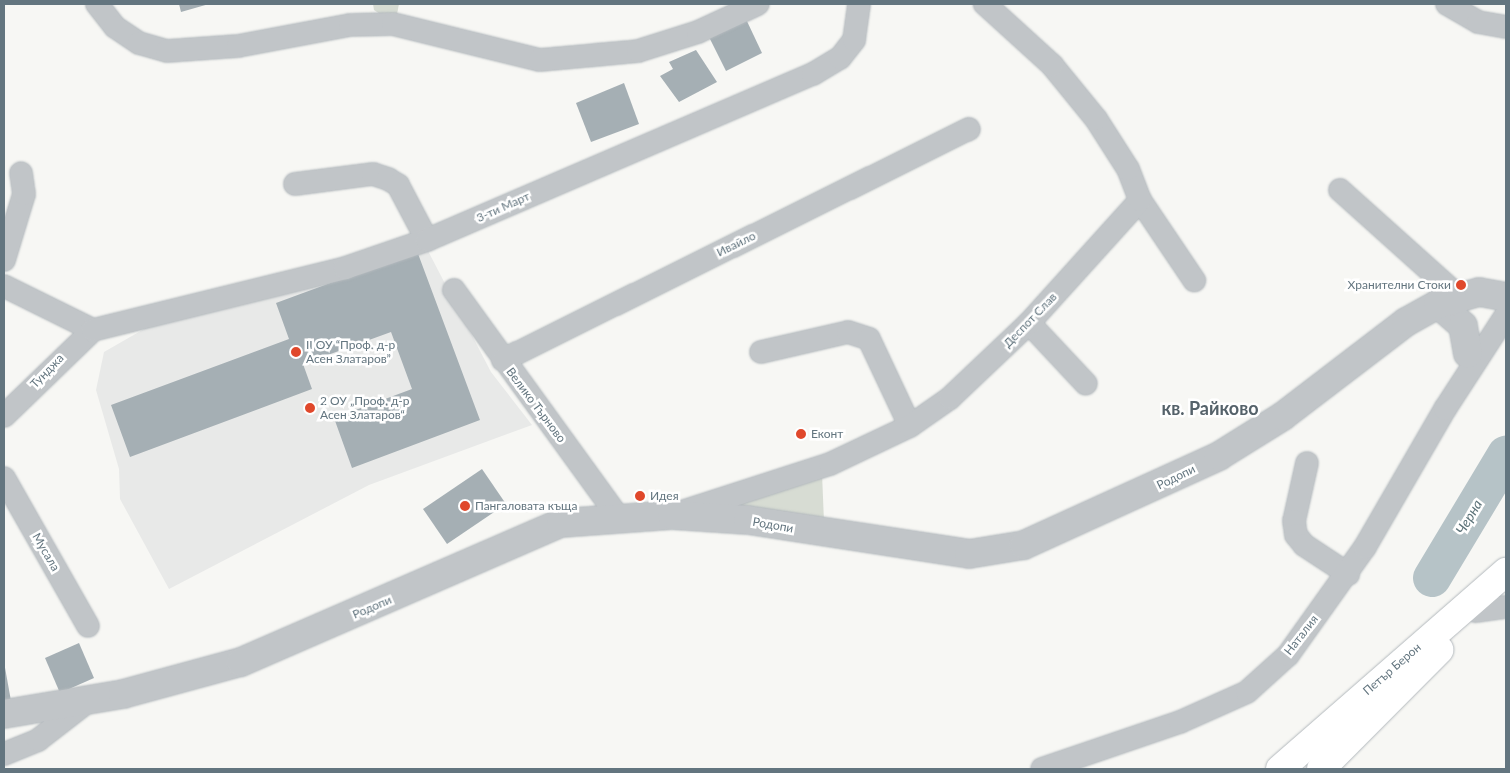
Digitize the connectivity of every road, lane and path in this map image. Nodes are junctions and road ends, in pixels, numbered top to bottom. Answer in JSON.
{"nodes":[{"id":1,"x":97,"y":4,"type":"edge"},
{"id":2,"x":758,"y":4,"type":"edge"},
{"id":3,"x":859,"y":4,"type":"edge"},
{"id":4,"x":985,"y":4,"type":"edge"},
{"id":5,"x":1447,"y":4,"type":"edge"},
{"id":6,"x":1506,"y":27,"type":"edge"},
{"id":7,"x":969,"y":129,"type":"dead end"},
{"id":8,"x":22,"y":173,"type":"dead end"},
{"id":9,"x":295,"y":184,"type":"dead end"},
{"id":10,"x":1340,"y":190,"type":"dead end"},
{"id":11,"x":1140,"y":200,"type":"junction"},
{"id":12,"x":427,"y":240,"type":"junction"},
{"id":13,"x":4,"y":260,"type":"edge"},
{"id":14,"x":1194,"y":280,"type":"dead end"},
{"id":15,"x":4,"y":286,"type":"edge"},
{"id":16,"x":454,"y":290,"type":"dead end"},
{"id":17,"x":1448,"y":300,"type":"junction"},
{"id":18,"x":1504,"y":302,"type":"edge"},
{"id":19,"x":1029,"y":323,"type":"junction"},
{"id":20,"x":92,"y":330,"type":"junction"},
{"id":21,"x":761,"y":352,"type":"dead end"},
{"id":22,"x":1468,"y":354,"type":"junction"},
{"id":23,"x":503,"y":360,"type":"junction"},
{"id":24,"x":1086,"y":384,"type":"dead end"},
{"id":25,"x":1445,"y":409,"type":"junction"},
{"id":26,"x":4,"y":416,"type":"edge"},
{"id":27,"x":910,"y":426,"type":"junction"},
{"id":28,"x":1307,"y":463,"type":"dead end"},
{"id":29,"x":4,"y":478,"type":"edge"},
{"id":30,"x":672,"y":515,"type":"junction"},
{"id":31,"x":620,"y":519,"type":"junction"},
{"id":32,"x":1348,"y":574,"type":"junction"},
{"id":33,"x":1506,"y":574,"type":"edge"},
{"id":34,"x":1506,"y":607,"type":"edge"},
{"id":35,"x":1476,"y":612,"type":"junction"},
{"id":36,"x":88,"y":626,"type":"dead end"},
{"id":37,"x":92,"y":698,"type":"junction"},
{"id":38,"x":4,"y":714,"type":"edge"},
{"id":39,"x":4,"y":754,"type":"edge"},
{"id":40,"x":1042,"y":769,"type":"edge"},
{"id":41,"x":1280,"y":769,"type":"edge"},
{"id":42,"x":1321,"y":769,"type":"edge"}],
"edges":[{"from":1,"to":2,"type":"street"},
{"from":3,"to":12,"type":"street","name":"3-ти Март"},
{"from":4,"to":11,"type":"street"},
{"from":5,"to":6,"type":"street"},
{"from":7,"to":23,"type":"street","name":"Ивайло"},
{"from":8,"to":13,"type":"street"},
{"from":9,"to":12,"type":"street"},
{"from":10,"to":17,"type":"street"},
{"from":11,"to":14,"type":"street"},
{"from":11,"to":19,"type":"street","name":"Деспот Слав"},
{"from":12,"to":20,"type":"street","name":"3-ти Март"},
{"from":15,"to":20,"type":"street"},
{"from":16,"to":23,"type":"street","name":"Велико Търново"},
{"from":17,"to":18,"type":"street"},
{"from":17,"to":22,"type":"street"},
{"from":17,"to":30,"type":"street","name":"Родопи"},
{"from":18,"to":22,"type":"street","name":"Наталия"},
{"from":18,"to":25,"type":"street","name":"Наталия"},
{"from":19,"to":24,"type":"street"},
{"from":19,"to":27,"type":"street","name":"Деспот Слав"},
{"from":20,"to":26,"type":"street","name":"Тунджа"},
{"from":21,"to":27,"type":"street"},
{"from":22,"to":25,"type":"street","name":"Наталия"},
{"from":23,"to":31,"type":"street","name":"Велико Търново"},
{"from":25,"to":32,"type":"street","name":"Наталия"},
{"from":27,"to":30,"type":"street","name":"Деспот Слав"},
{"from":28,"to":32,"type":"street"},
{"from":29,"to":36,"type":"street","name":"Мусала"},
{"from":30,"to":31,"type":"street","name":"Родопи"},
{"from":31,"to":37,"type":"street","name":"Родопи"},
{"from":32,"to":40,"type":"street","name":"Наталия"},
{"from":33,"to":35,"type":"main road","name":"Петър Берон"},
{"from":33,"to":41,"type":"main road","name":"Петър Берон"},
{"from":34,"to":35,"type":"street"},
{"from":35,"to":42,"type":"main road","name":"Петър Берон"},
{"from":37,"to":38,"type":"street","name":"Родопи"},
{"from":37,"to":39,"type":"street"}]}
